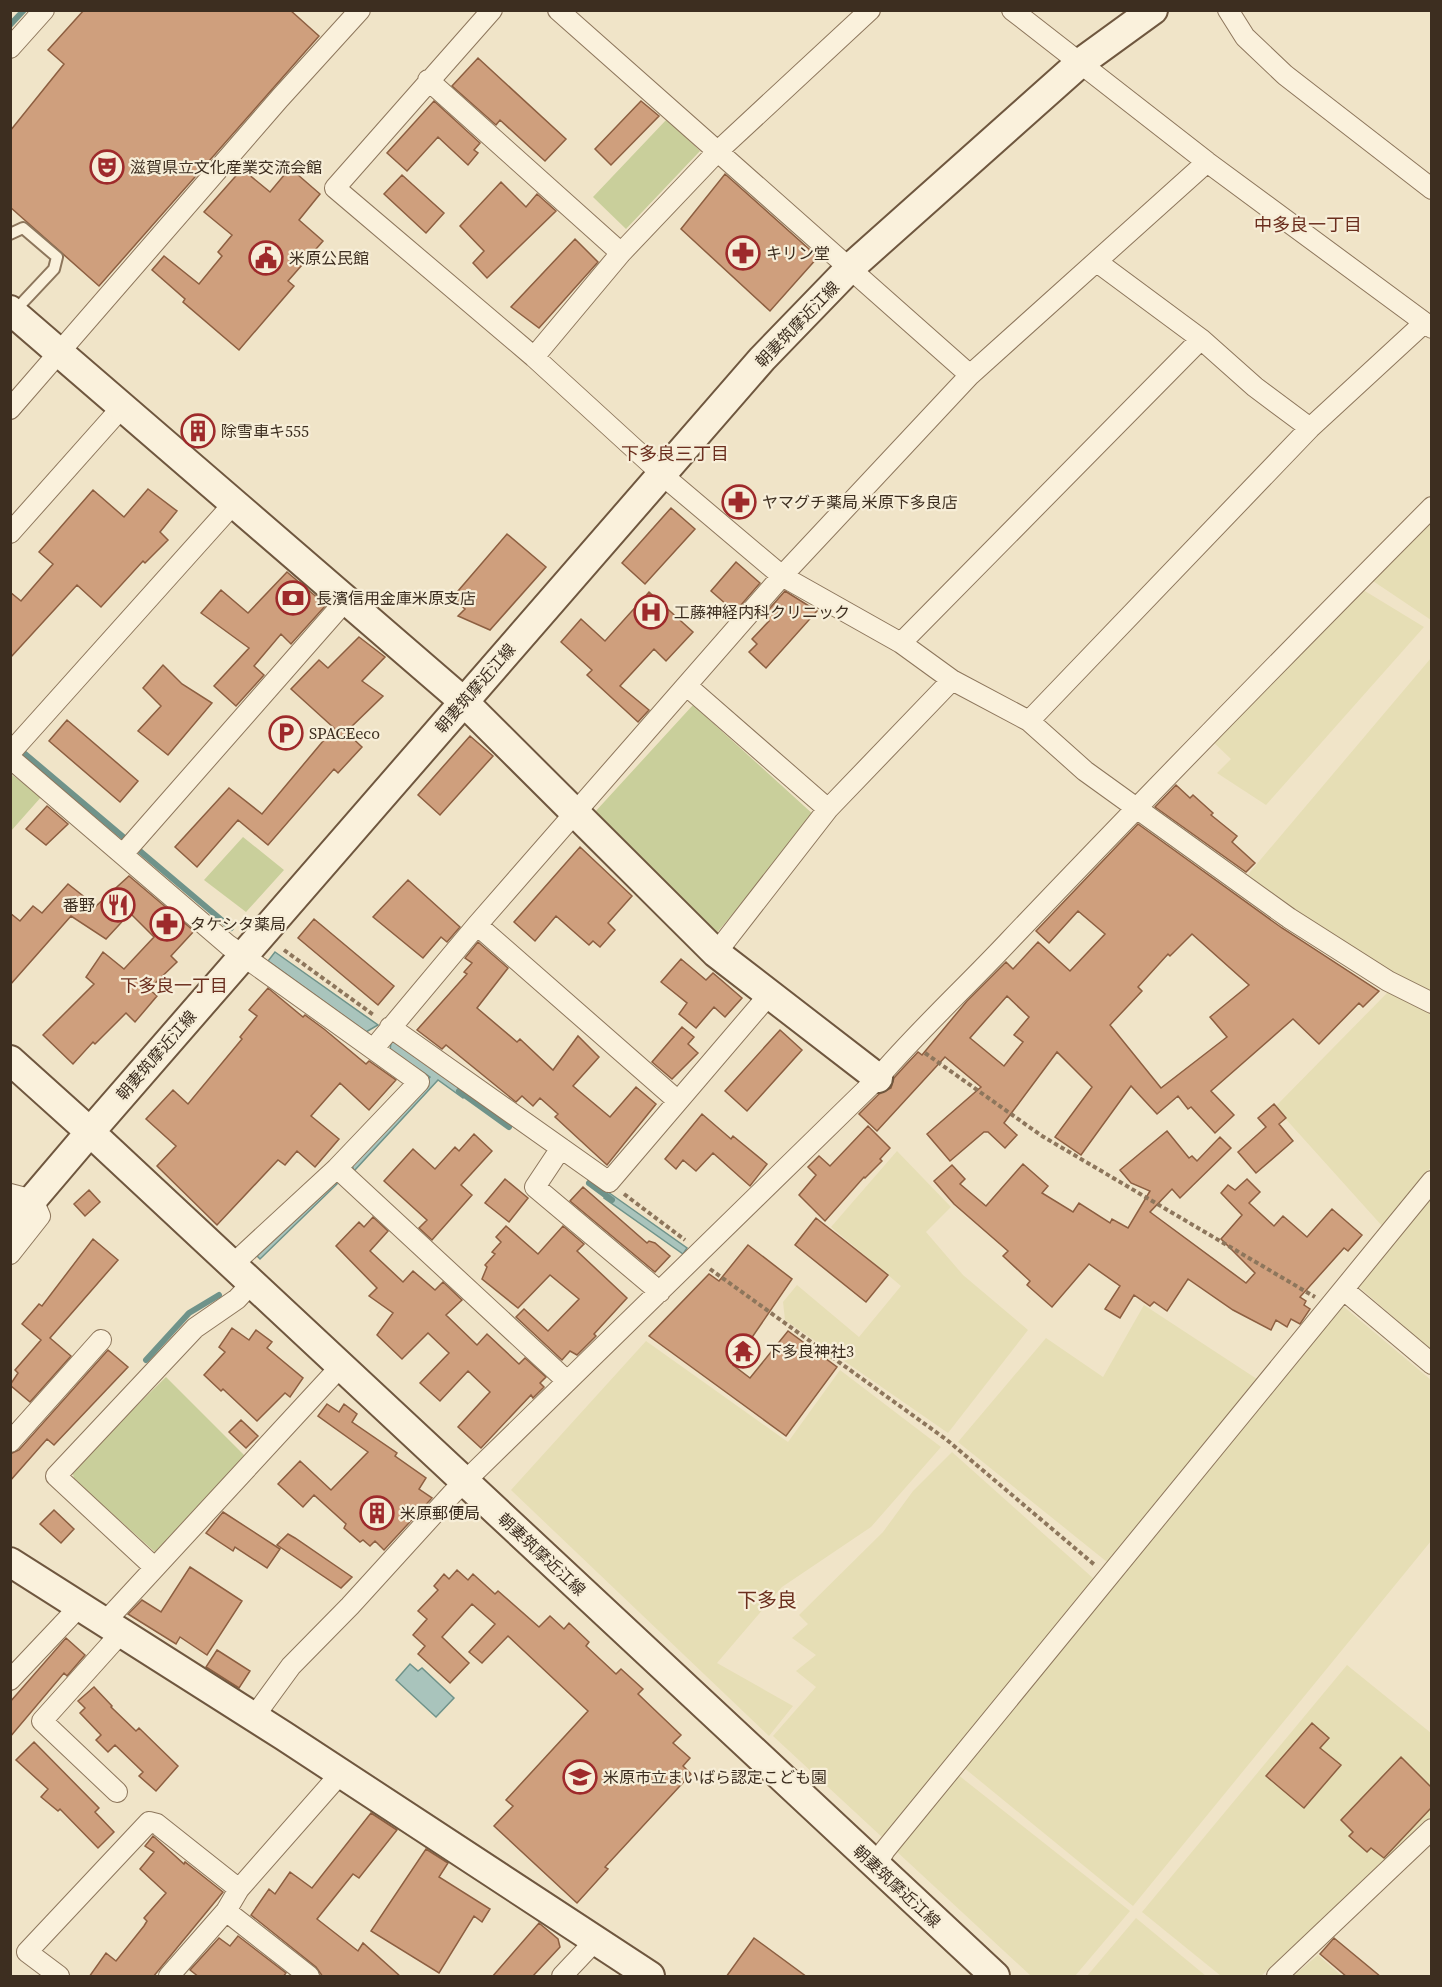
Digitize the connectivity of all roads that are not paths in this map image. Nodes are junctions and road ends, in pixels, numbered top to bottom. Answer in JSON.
{"nodes":[{"id":1,"x":44,"y":10,"type":"edge"},
{"id":2,"x":360,"y":10,"type":"edge"},
{"id":3,"x":492,"y":10,"type":"edge"},
{"id":4,"x":558,"y":10,"type":"edge"},
{"id":5,"x":870,"y":10,"type":"edge"},
{"id":6,"x":1012,"y":10,"type":"edge"},
{"id":7,"x":1153,"y":10,"type":"edge"},
{"id":8,"x":1228,"y":10,"type":"edge"},
{"id":9,"x":10,"y":48,"type":"edge"},
{"id":10,"x":1080,"y":63,"type":"junction"},
{"id":11,"x":428,"y":80,"type":"junction"},
{"id":12,"x":717,"y":152,"type":"junction"},
{"id":13,"x":1208,"y":162,"type":"junction"},
{"id":14,"x":1431,"y":189,"type":"edge"},
{"id":15,"x":10,"y":234,"type":"edge"},
{"id":16,"x":621,"y":253,"type":"junction"},
{"id":17,"x":1097,"y":262,"type":"junction"},
{"id":18,"x":850,"y":268,"type":"junction"},
{"id":19,"x":17,"y":306,"type":"edge"},
{"id":20,"x":1428,"y":326,"type":"edge"},
{"id":21,"x":1201,"y":339,"type":"junction"},
{"id":22,"x":61,"y":352,"type":"junction"},
{"id":23,"x":534,"y":357,"type":"junction"},
{"id":24,"x":970,"y":375,"type":"junction"},
{"id":25,"x":123,"y":406,"type":"junction"},
{"id":26,"x":10,"y":409,"type":"edge"},
{"id":27,"x":1310,"y":428,"type":"junction"},
{"id":28,"x":660,"y":473,"type":"junction"},
{"id":29,"x":235,"y":502,"type":"junction"},
{"id":30,"x":1431,"y":507,"type":"edge"},
{"id":31,"x":10,"y":533,"type":"edge"},
{"id":32,"x":782,"y":576,"type":"junction"},
{"id":33,"x":347,"y":599,"type":"junction"},
{"id":34,"x":901,"y":642,"type":"junction"},
{"id":35,"x":952,"y":680,"type":"junction"},
{"id":36,"x":687,"y":686,"type":"junction"},
{"id":37,"x":463,"y":701,"type":"junction"},
{"id":38,"x":1029,"y":721,"type":"junction"},
{"id":39,"x":14,"y":751,"type":"edge"},
{"id":40,"x":1136,"y":808,"type":"junction"},
{"id":41,"x":828,"y":810,"type":"junction"},
{"id":42,"x":576,"y":813,"type":"junction"},
{"id":43,"x":129,"y":847,"type":"junction"},
{"id":44,"x":477,"y":925,"type":"junction"},
{"id":45,"x":716,"y":953,"type":"junction"},
{"id":46,"x":242,"y":955,"type":"junction"},
{"id":47,"x":768,"y":996,"type":"junction"},
{"id":48,"x":1431,"y":1003,"type":"edge"},
{"id":49,"x":382,"y":1038,"type":"junction"},
{"id":50,"x":10,"y":1060,"type":"edge"},
{"id":51,"x":878,"y":1077,"type":"junction"},
{"id":52,"x":678,"y":1101,"type":"junction"},
{"id":53,"x":90,"y":1132,"type":"junction"},
{"id":54,"x":556,"y":1155,"type":"junction"},
{"id":55,"x":337,"y":1168,"type":"junction"},
{"id":56,"x":1431,"y":1181,"type":"edge"},
{"id":57,"x":22,"y":1197,"type":"edge"},
{"id":58,"x":10,"y":1226,"type":"edge"},
{"id":59,"x":10,"y":1254,"type":"edge"},
{"id":60,"x":242,"y":1274,"type":"junction"},
{"id":61,"x":1344,"y":1290,"type":"junction"},
{"id":62,"x":660,"y":1292,"type":"junction"},
{"id":63,"x":101,"y":1340,"type":"dead end"},
{"id":64,"x":1431,"y":1364,"type":"edge"},
{"id":65,"x":341,"y":1366,"type":"junction"},
{"id":66,"x":567,"y":1381,"type":"junction"},
{"id":67,"x":10,"y":1442,"type":"edge"},
{"id":68,"x":465,"y":1482,"type":"junction"},
{"id":69,"x":10,"y":1562,"type":"edge"},
{"id":70,"x":154,"y":1567,"type":"junction"},
{"id":71,"x":79,"y":1607,"type":"junction"},
{"id":72,"x":112,"y":1628,"type":"junction"},
{"id":73,"x":10,"y":1680,"type":"edge"},
{"id":74,"x":253,"y":1718,"type":"junction"},
{"id":75,"x":341,"y":1773,"type":"junction"},
{"id":76,"x":117,"y":1792,"type":"dead end"},
{"id":77,"x":1431,"y":1829,"type":"edge"},
{"id":78,"x":875,"y":1867,"type":"junction"},
{"id":79,"x":238,"y":1889,"type":"junction"},
{"id":80,"x":225,"y":1911,"type":"junction"},
{"id":81,"x":595,"y":1941,"type":"junction"},
{"id":82,"x":59,"y":1977,"type":"edge"},
{"id":83,"x":169,"y":1977,"type":"edge"},
{"id":84,"x":309,"y":1977,"type":"edge"},
{"id":85,"x":562,"y":1977,"type":"edge"},
{"id":86,"x":650,"y":1977,"type":"edge"},
{"id":87,"x":995,"y":1977,"type":"edge"},
{"id":88,"x":1277,"y":1977,"type":"edge"}],
"edges":[{"from":1,"to":9,"type":"street"},
{"from":2,"to":22,"type":"street"},
{"from":3,"to":11,"type":"street"},
{"from":4,"to":12,"type":"street"},
{"from":5,"to":12,"type":"street"},
{"from":6,"to":10,"type":"street"},
{"from":7,"to":10,"type":"main road","name":"朝妻筑摩近江線"},
{"from":8,"to":14,"type":"street"},
{"from":10,"to":13,"type":"street"},
{"from":10,"to":18,"type":"main road","name":"朝妻筑摩近江線"},
{"from":11,"to":16,"type":"street"},
{"from":11,"to":23,"type":"street"},
{"from":12,"to":16,"type":"street"},
{"from":12,"to":18,"type":"street"},
{"from":13,"to":17,"type":"street"},
{"from":13,"to":20,"type":"street"},
{"from":15,"to":19,"type":"lane"},
{"from":16,"to":23,"type":"street"},
{"from":17,"to":21,"type":"street"},
{"from":17,"to":24,"type":"street"},
{"from":18,"to":24,"type":"street"},
{"from":18,"to":28,"type":"main road","name":"朝妻筑摩近江線"},
{"from":19,"to":22,"type":"main road"},
{"from":20,"to":27,"type":"street"},
{"from":21,"to":27,"type":"street"},
{"from":21,"to":34,"type":"street"},
{"from":22,"to":25,"type":"main road"},
{"from":22,"to":26,"type":"street"},
{"from":23,"to":28,"type":"street"},
{"from":24,"to":32,"type":"street"},
{"from":25,"to":29,"type":"main road"},
{"from":25,"to":31,"type":"street"},
{"from":27,"to":38,"type":"street"},
{"from":28,"to":32,"type":"street"},
{"from":28,"to":37,"type":"main road","name":"朝妻筑摩近江線"},
{"from":29,"to":33,"type":"main road"},
{"from":29,"to":39,"type":"street"},
{"from":30,"to":40,"type":"street"},
{"from":32,"to":34,"type":"street"},
{"from":32,"to":36,"type":"street"},
{"from":33,"to":37,"type":"main road"},
{"from":33,"to":43,"type":"street"},
{"from":34,"to":35,"type":"street"},
{"from":35,"to":38,"type":"street"},
{"from":35,"to":41,"type":"street"},
{"from":36,"to":41,"type":"street"},
{"from":36,"to":42,"type":"street"},
{"from":37,"to":42,"type":"main road"},
{"from":37,"to":46,"type":"main road","name":"朝妻筑摩近江線"},
{"from":38,"to":40,"type":"street"},
{"from":39,"to":43,"type":"street"},
{"from":40,"to":48,"type":"street"},
{"from":40,"to":51,"type":"street"},
{"from":41,"to":45,"type":"street"},
{"from":42,"to":44,"type":"street"},
{"from":42,"to":45,"type":"main road"},
{"from":43,"to":46,"type":"street"},
{"from":44,"to":49,"type":"street"},
{"from":44,"to":52,"type":"street"},
{"from":45,"to":47,"type":"main road"},
{"from":46,"to":49,"type":"street"},
{"from":46,"to":53,"type":"main road","name":"朝妻筑摩近江線"},
{"from":47,"to":51,"type":"main road"},
{"from":47,"to":52,"type":"street"},
{"from":49,"to":54,"type":"street"},
{"from":49,"to":55,"type":"street"},
{"from":50,"to":53,"type":"main road"},
{"from":51,"to":62,"type":"street"},
{"from":52,"to":54,"type":"street"},
{"from":53,"to":57,"type":"main road"},
{"from":53,"to":60,"type":"main road","name":"朝妻筑摩近江線"},
{"from":54,"to":62,"type":"street"},
{"from":55,"to":60,"type":"street"},
{"from":55,"to":66,"type":"street"},
{"from":56,"to":61,"type":"street"},
{"from":57,"to":58,"type":"main road"},
{"from":57,"to":59,"type":"street"},
{"from":60,"to":65,"type":"main road","name":"朝妻筑摩近江線"},
{"from":60,"to":70,"type":"street"},
{"from":61,"to":64,"type":"street"},
{"from":61,"to":78,"type":"street"},
{"from":62,"to":66,"type":"street"},
{"from":63,"to":67,"type":"street"},
{"from":65,"to":68,"type":"main road","name":"朝妻筑摩近江線"},
{"from":65,"to":70,"type":"street"},
{"from":66,"to":68,"type":"street"},
{"from":68,"to":74,"type":"street"},
{"from":68,"to":78,"type":"main road","name":"朝妻筑摩近江線"},
{"from":69,"to":71,"type":"main road"},
{"from":70,"to":72,"type":"street"},
{"from":71,"to":72,"type":"main road"},
{"from":71,"to":73,"type":"street"},
{"from":72,"to":74,"type":"main road"},
{"from":72,"to":76,"type":"street"},
{"from":74,"to":75,"type":"main road"},
{"from":75,"to":79,"type":"street"},
{"from":75,"to":81,"type":"main road"},
{"from":77,"to":88,"type":"street"},
{"from":78,"to":87,"type":"main road","name":"朝妻筑摩近江線"},
{"from":79,"to":80,"type":"street"},
{"from":79,"to":82,"type":"street"},
{"from":80,"to":83,"type":"street"},
{"from":80,"to":84,"type":"street"},
{"from":81,"to":85,"type":"street"},
{"from":81,"to":86,"type":"main road"}]}
